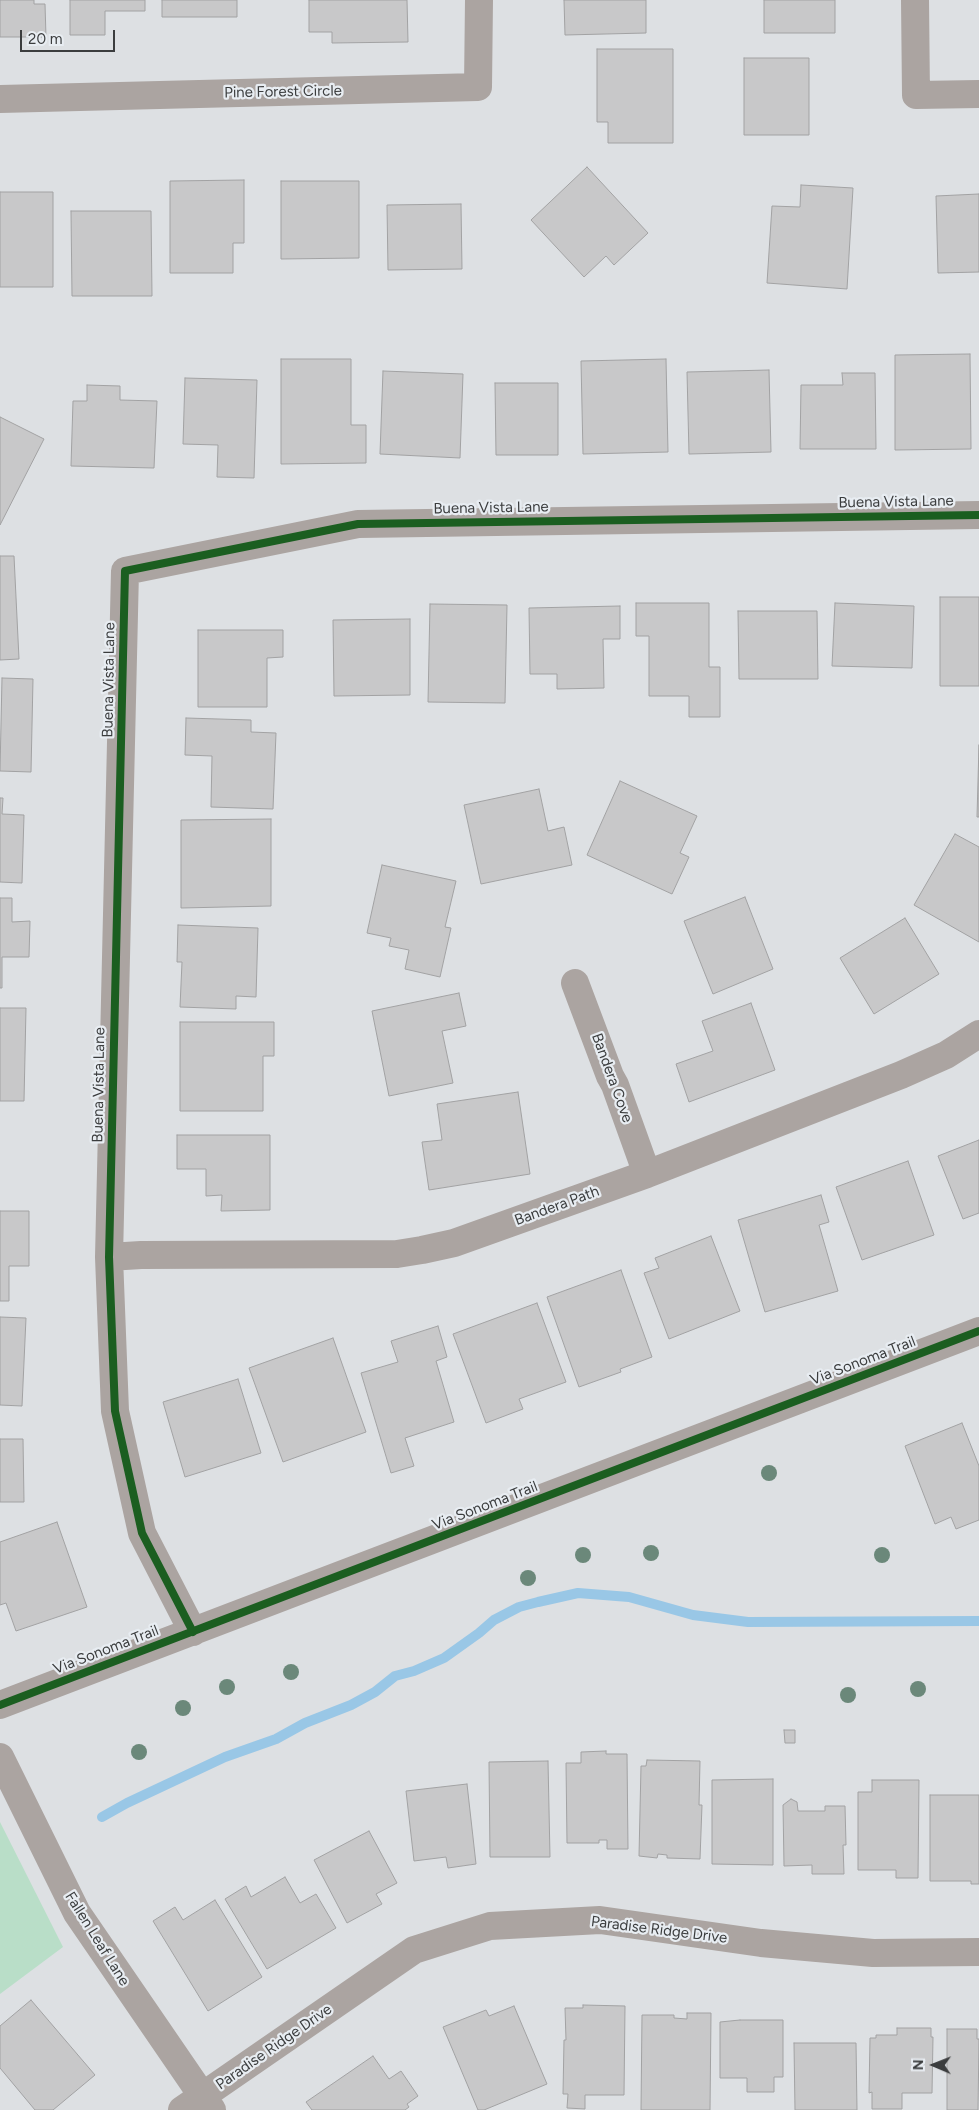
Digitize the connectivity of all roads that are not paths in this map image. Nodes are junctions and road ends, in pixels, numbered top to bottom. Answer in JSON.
{"nodes":[{"id":1,"x":479,"y":0,"type":"edge"},
{"id":2,"x":915,"y":0,"type":"edge"},
{"id":3,"x":979,"y":94,"type":"edge"},
{"id":4,"x":0,"y":99,"type":"edge"},
{"id":5,"x":979,"y":515,"type":"edge"},
{"id":6,"x":575,"y":983,"type":"dead end"},
{"id":7,"x":979,"y":1034,"type":"edge"},
{"id":8,"x":647,"y":1174,"type":"junction"},
{"id":9,"x":109,"y":1257,"type":"junction"},
{"id":10,"x":979,"y":1331,"type":"edge"},
{"id":11,"x":193,"y":1632,"type":"junction"},
{"id":12,"x":0,"y":1705,"type":"edge"},
{"id":13,"x":0,"y":1757,"type":"edge"},
{"id":14,"x":979,"y":1952,"type":"edge"},
{"id":15,"x":199,"y":2106,"type":"edge"}],
"edges":[{"from":1,"to":4,"type":"street","name":"Pine Forest Circle"},
{"from":2,"to":3,"type":"street"},
{"from":5,"to":9,"type":"street","name":"Buena Vista Lane"},
{"from":6,"to":8,"type":"street","name":"Bandera Cove"},
{"from":7,"to":8,"type":"street","name":"Bandera Path"},
{"from":8,"to":9,"type":"street","name":"Bandera Path"},
{"from":9,"to":11,"type":"street","name":"Buena Vista Lane"},
{"from":10,"to":11,"type":"street","name":"Via Sonoma Trail"},
{"from":11,"to":12,"type":"street","name":"Via Sonoma Trail"},
{"from":13,"to":15,"type":"street","name":"Fallen Leaf Lane"},
{"from":14,"to":15,"type":"street","name":"Paradise Ridge Drive"}]}
